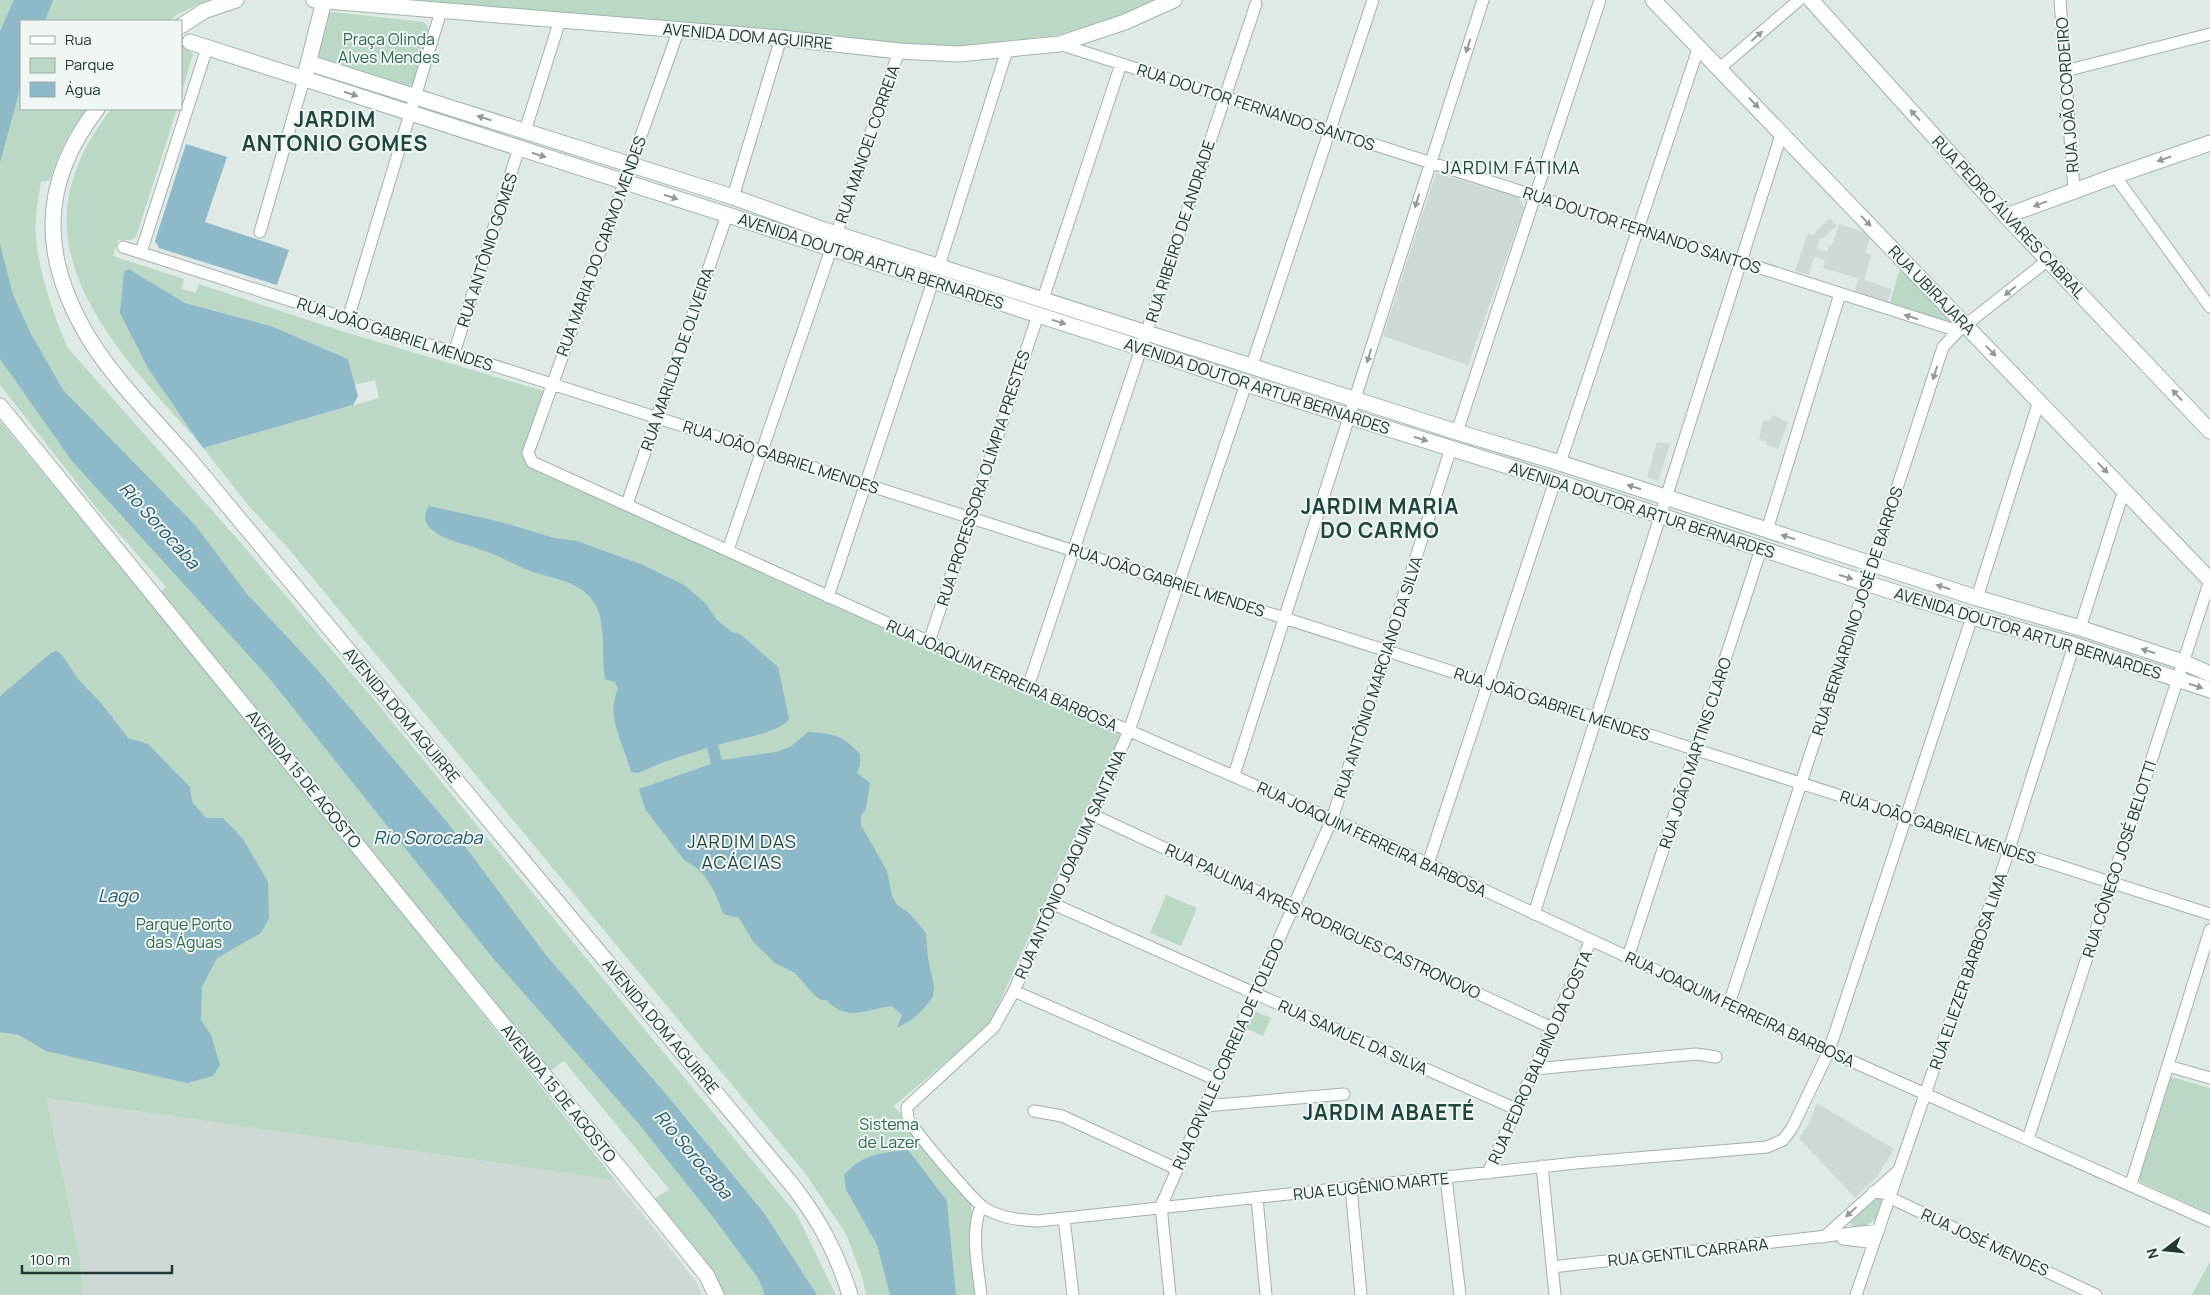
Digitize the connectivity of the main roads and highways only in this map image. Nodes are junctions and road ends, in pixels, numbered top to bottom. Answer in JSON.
{"nodes":[{"id":1,"x":236,"y":0,"type":"edge"},
{"id":2,"x":319,"y":0,"type":"edge"},
{"id":3,"x":1174,"y":0,"type":"edge"},
{"id":4,"x":1653,"y":0,"type":"edge"},
{"id":5,"x":1811,"y":0,"type":"edge"},
{"id":6,"x":182,"y":25,"type":"edge"},
{"id":7,"x":190,"y":42,"type":"dead end"},
{"id":8,"x":309,"y":63,"type":"junction"},
{"id":9,"x":304,"y":79,"type":"junction"},
{"id":10,"x":95,"y":110,"type":"edge"},
{"id":11,"x":2210,"y":143,"type":"edge"},
{"id":12,"x":2006,"y":216,"type":"junction"},
{"id":13,"x":0,"y":406,"type":"edge"},
{"id":14,"x":2210,"y":431,"type":"edge"},
{"id":15,"x":2210,"y":580,"type":"edge"},
{"id":16,"x":2210,"y":674,"type":"edge"},
{"id":17,"x":2210,"y":690,"type":"edge"},
{"id":18,"x":716,"y":1295,"type":"edge"},
{"id":19,"x":850,"y":1295,"type":"edge"}],
"edges":[{"from":1,"to":6,"type":"main road"},
{"from":2,"to":3,"type":"main road","name":"AVENIDA DOM AGUIRRE"},
{"from":2,"to":8,"type":"main road"},
{"from":4,"to":15,"type":"main road","name":"RUA UBIRAJARA","one_way":true},
{"from":12,"to":5,"type":"main road","name":"RUA PEDRO ÁLVARES CABRAL","one_way":true},
{"from":7,"to":9,"type":"main road","name":"AVENIDA DOUTOR ARTUR BERNARDES"},
{"from":8,"to":9,"type":"main road"},
{"from":16,"to":8,"type":"main road","name":"AVENIDA DOUTOR ARTUR BERNARDES","one_way":true},
{"from":9,"to":17,"type":"main road","name":"AVENIDA DOUTOR ARTUR BERNARDES","one_way":true},
{"from":10,"to":19,"type":"main road","name":"AVENIDA DOM AGUIRRE"},
{"from":11,"to":12,"type":"main road","one_way":true},
{"from":14,"to":12,"type":"main road","name":"RUA PEDRO ÁLVARES CABRAL","one_way":true},
{"from":13,"to":18,"type":"main road","name":"AVENIDA 15 DE AGOSTO"}]}
